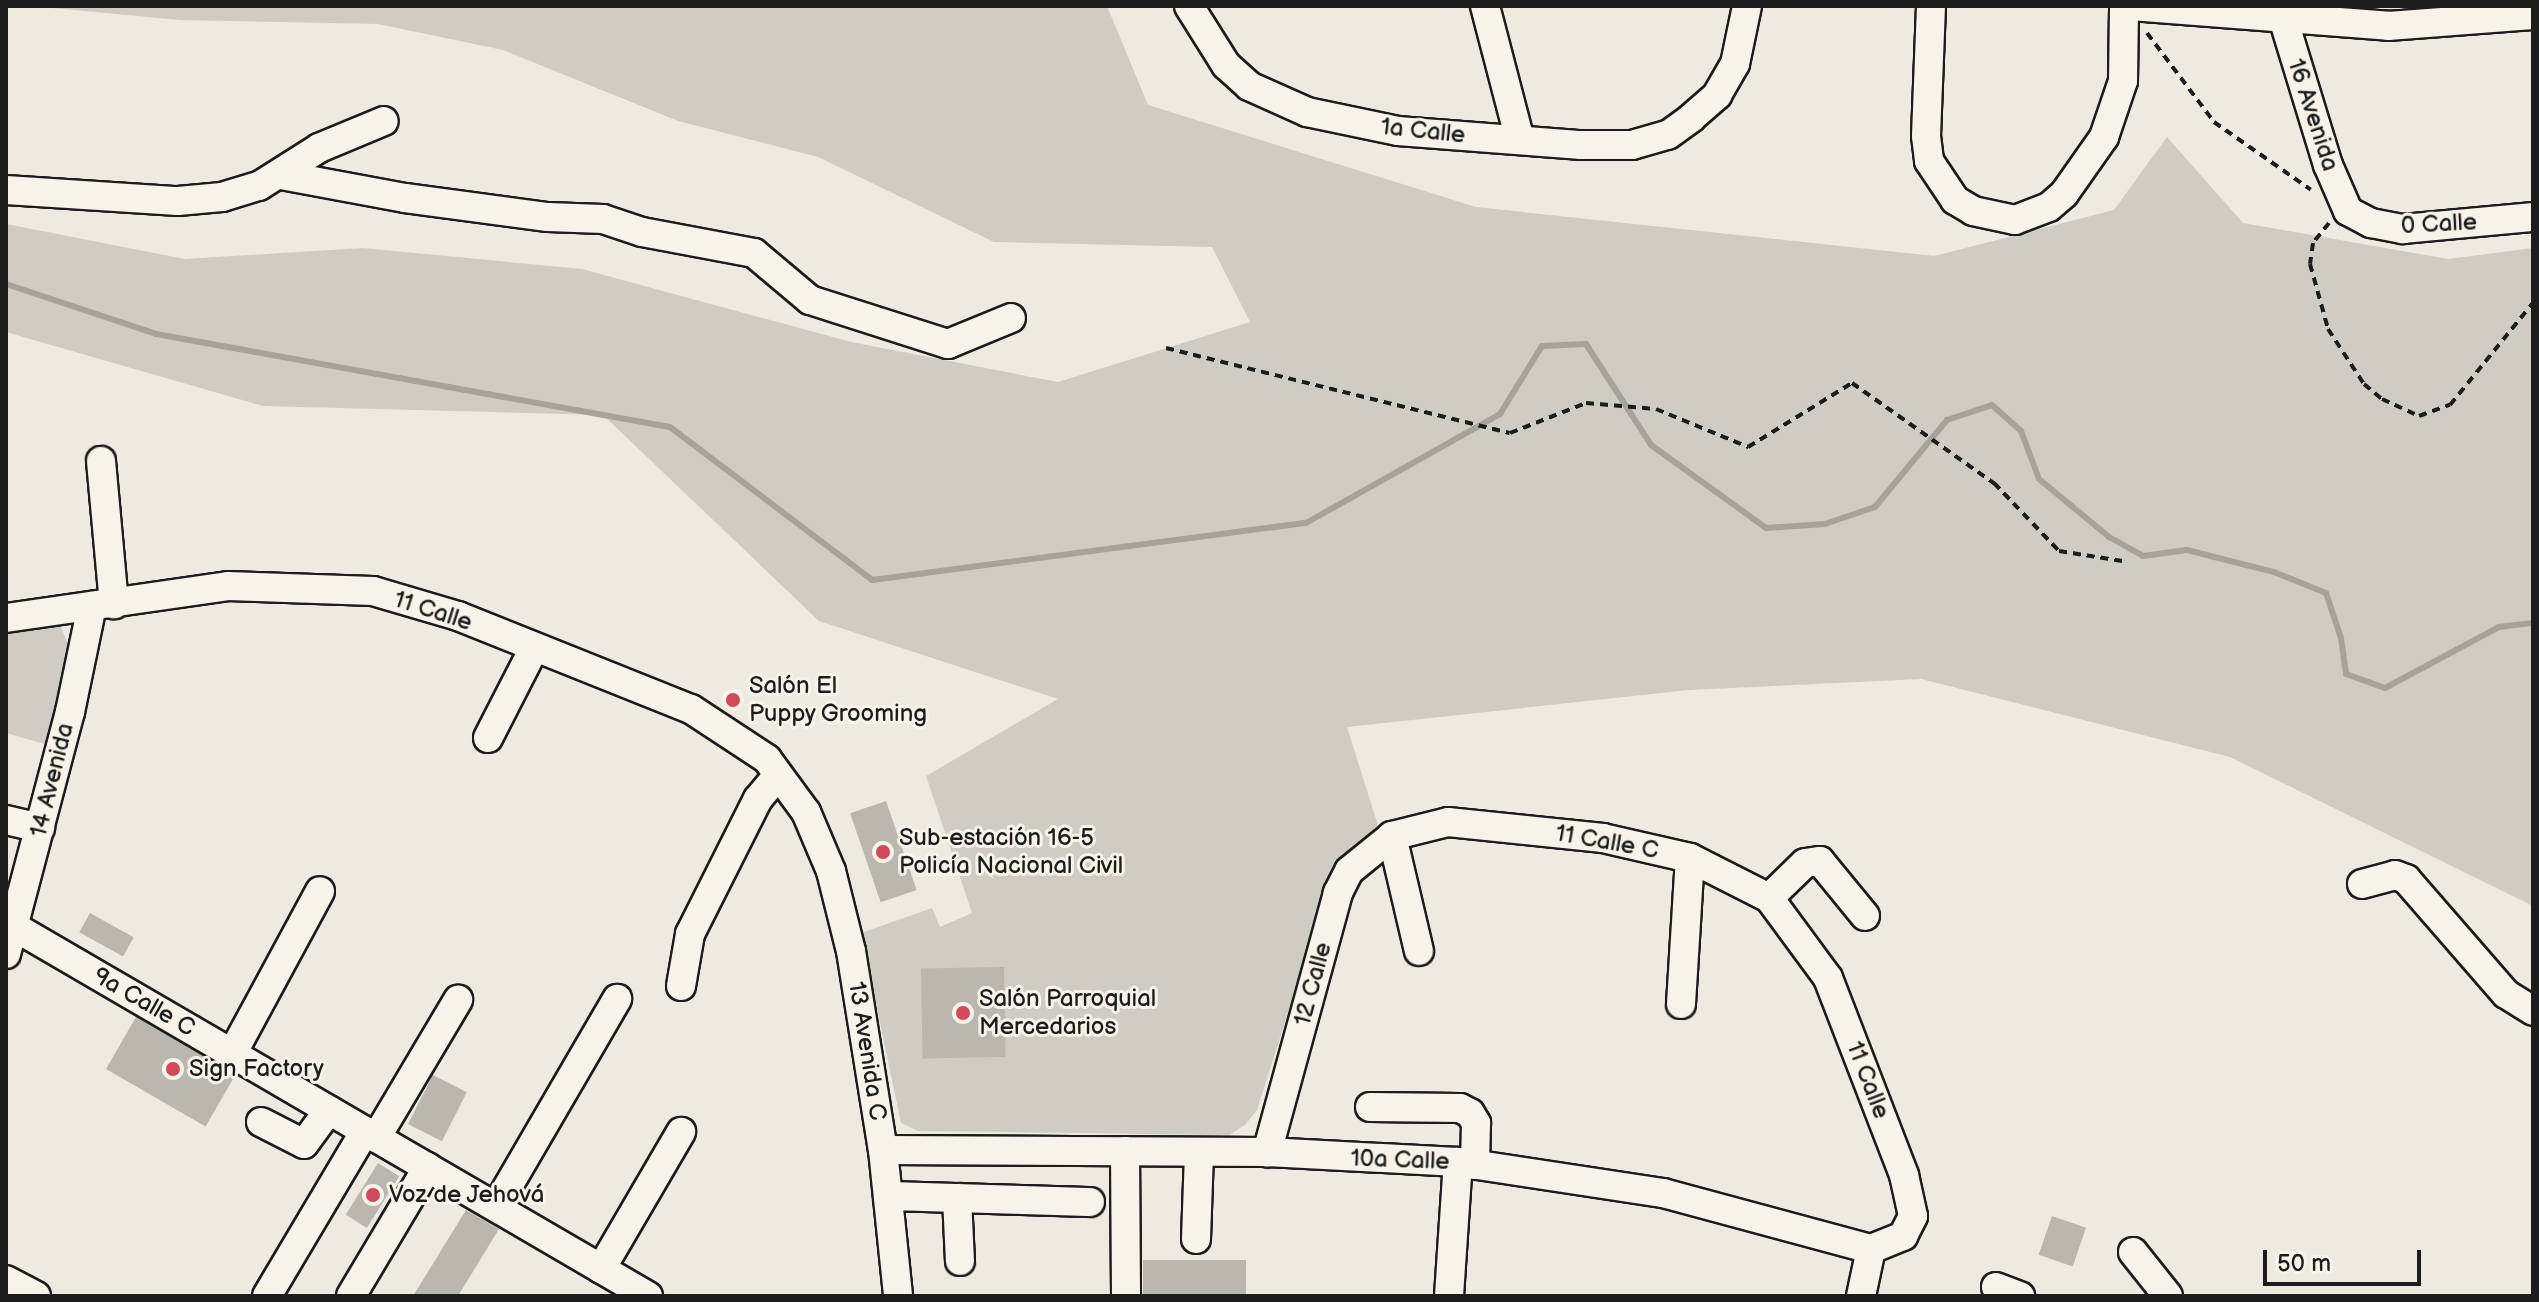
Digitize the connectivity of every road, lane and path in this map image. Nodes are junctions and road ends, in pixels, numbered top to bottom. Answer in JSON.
{"nodes":[{"id":1,"x":1485,"y":6,"type":"edge"},
{"id":2,"x":1747,"y":6,"type":"edge"},
{"id":3,"x":1931,"y":6,"type":"edge"},
{"id":4,"x":1190,"y":9,"type":"edge"},
{"id":5,"x":2131,"y":12,"type":"edge"},
{"id":6,"x":2325,"y":14,"type":"edge"},
{"id":7,"x":2533,"y":15,"type":"edge"},
{"id":8,"x":2283,"y":18,"type":"junction"},
{"id":9,"x":384,"y":121,"type":"dead end"},
{"id":10,"x":1520,"y":140,"type":"junction"},
{"id":11,"x":281,"y":175,"type":"junction"},
{"id":12,"x":6,"y":190,"type":"edge"},
{"id":13,"x":2348,"y":211,"type":"junction"},
{"id":14,"x":2533,"y":217,"type":"edge"},
{"id":15,"x":2533,"y":303,"type":"edge"},
{"id":16,"x":1011,"y":318,"type":"dead end"},
{"id":17,"x":1166,"y":348,"type":"dead end"},
{"id":18,"x":101,"y":461,"type":"dead end"},
{"id":19,"x":2122,"y":561,"type":"dead end"},
{"id":20,"x":103,"y":605,"type":"junction"},
{"id":21,"x":6,"y":618,"type":"edge"},
{"id":22,"x":534,"y":648,"type":"junction"},
{"id":23,"x":488,"y":738,"type":"dead end"},
{"id":24,"x":778,"y":775,"type":"junction"},
{"id":25,"x":806,"y":812,"type":"joint"},
{"id":26,"x":6,"y":820,"type":"edge"},
{"id":27,"x":40,"y":828,"type":"junction"},
{"id":28,"x":1392,"y":836,"type":"junction"},
{"id":29,"x":1690,"y":858,"type":"junction"},
{"id":30,"x":2362,"y":884,"type":"dead end"},
{"id":31,"x":320,"y":891,"type":"dead end"},
{"id":32,"x":1769,"y":898,"type":"junction"},
{"id":33,"x":1865,"y":916,"type":"dead end"},
{"id":34,"x":13,"y":926,"type":"junction"},
{"id":35,"x":1797,"y":931,"type":"joint"},
{"id":36,"x":1419,"y":951,"type":"dead end"},
{"id":37,"x":6,"y":954,"type":"edge"},
{"id":38,"x":681,"y":986,"type":"dead end"},
{"id":39,"x":617,"y":999,"type":"dead end"},
{"id":40,"x":458,"y":1000,"type":"dead end"},
{"id":41,"x":1681,"y":1004,"type":"dead end"},
{"id":42,"x":2533,"y":1011,"type":"edge"},
{"id":43,"x":232,"y":1054,"type":"junction"},
{"id":44,"x":1370,"y":1107,"type":"dead end"},
{"id":45,"x":329,"y":1110,"type":"junction"},
{"id":46,"x":261,"y":1122,"type":"dead end"},
{"id":47,"x":681,"y":1132,"type":"dead end"},
{"id":48,"x":371,"y":1134,"type":"junction"},
{"id":49,"x":883,"y":1150,"type":"junction"},
{"id":50,"x":1028,"y":1151,"type":"junction"},
{"id":51,"x":1125,"y":1151,"type":"junction"},
{"id":52,"x":1199,"y":1152,"type":"junction"},
{"id":53,"x":1267,"y":1152,"type":"junction"},
{"id":54,"x":1467,"y":1163,"type":"junction"},
{"id":55,"x":428,"y":1167,"type":"junction"},
{"id":56,"x":888,"y":1196,"type":"junction"},
{"id":57,"x":1025,"y":1197,"type":"junction"},
{"id":58,"x":957,"y":1198,"type":"junction"},
{"id":59,"x":1090,"y":1202,"type":"dead end"},
{"id":60,"x":496,"y":1207,"type":"junction"},
{"id":61,"x":1196,"y":1239,"type":"dead end"},
{"id":62,"x":1871,"y":1249,"type":"junction"},
{"id":63,"x":2133,"y":1252,"type":"dead end"},
{"id":64,"x":960,"y":1261,"type":"dead end"},
{"id":65,"x":601,"y":1269,"type":"junction"},
{"id":66,"x":6,"y":1280,"type":"edge"},
{"id":67,"x":36,"y":1296,"type":"edge"},
{"id":68,"x":267,"y":1296,"type":"edge"},
{"id":69,"x":351,"y":1296,"type":"edge"},
{"id":70,"x":648,"y":1296,"type":"edge"},
{"id":71,"x":898,"y":1296,"type":"edge"},
{"id":72,"x":1126,"y":1296,"type":"edge"},
{"id":73,"x":1449,"y":1296,"type":"edge"},
{"id":74,"x":1861,"y":1296,"type":"edge"},
{"id":75,"x":2168,"y":1296,"type":"edge"}],
"edges":[{"from":1,"to":10,"type":"street"},
{"from":2,"to":10,"type":"street","name":"1a Calle"},
{"from":3,"to":5,"type":"street"},
{"from":4,"to":10,"type":"street","name":"1a Calle"},
{"from":5,"to":8,"type":"street"},
{"from":5,"to":13,"type":"path"},
{"from":6,"to":7,"type":"street"},
{"from":6,"to":8,"type":"street"},
{"from":8,"to":13,"type":"street","name":"16 Avenida"},
{"from":9,"to":11,"type":"street"},
{"from":11,"to":12,"type":"street"},
{"from":11,"to":16,"type":"street"},
{"from":13,"to":14,"type":"street","name":"0 Calle"},
{"from":13,"to":15,"type":"path"},
{"from":17,"to":19,"type":"path"},
{"from":18,"to":20,"type":"street","name":"14 Avenida"},
{"from":20,"to":21,"type":"street","name":"11 Calle"},
{"from":20,"to":22,"type":"street","name":"11 Calle"},
{"from":20,"to":27,"type":"street","name":"14 Avenida"},
{"from":22,"to":23,"type":"street"},
{"from":22,"to":24,"type":"street","name":"11 Calle"},
{"from":24,"to":25,"type":"street","name":"11 Calle"},
{"from":24,"to":38,"type":"street"},
{"from":25,"to":49,"type":"street","name":"13 Avenida C"},
{"from":26,"to":27,"type":"street"},
{"from":27,"to":34,"type":"street","name":"14 Avenida"},
{"from":28,"to":29,"type":"street","name":"11 Calle C"},
{"from":28,"to":36,"type":"street"},
{"from":28,"to":53,"type":"street","name":"12 Calle"},
{"from":29,"to":32,"type":"street","name":"11 Calle C"},
{"from":29,"to":41,"type":"street"},
{"from":30,"to":42,"type":"street"},
{"from":31,"to":43,"type":"street"},
{"from":32,"to":33,"type":"street"},
{"from":32,"to":35,"type":"street","name":"11 Calle C"},
{"from":34,"to":37,"type":"street","name":"14 Avenida"},
{"from":34,"to":43,"type":"street","name":"9a Calle C"},
{"from":35,"to":62,"type":"street","name":"11 Calle"},
{"from":39,"to":60,"type":"street"},
{"from":40,"to":48,"type":"street"},
{"from":43,"to":45,"type":"street","name":"9a Calle C"},
{"from":44,"to":54,"type":"street"},
{"from":45,"to":46,"type":"street"},
{"from":45,"to":48,"type":"street","name":"9a Calle C"},
{"from":47,"to":65,"type":"street"},
{"from":48,"to":55,"type":"street","name":"9a Calle C"},
{"from":48,"to":68,"type":"street"},
{"from":49,"to":50,"type":"street","name":"10a Calle"},
{"from":49,"to":56,"type":"street","name":"13 Avenida C"},
{"from":50,"to":51,"type":"street","name":"10a Calle"},
{"from":50,"to":57,"type":"street"},
{"from":51,"to":52,"type":"street","name":"10a Calle"},
{"from":51,"to":72,"type":"street"},
{"from":52,"to":53,"type":"street","name":"10a Calle"},
{"from":52,"to":61,"type":"street"},
{"from":53,"to":54,"type":"street","name":"10a Calle"},
{"from":54,"to":62,"type":"street","name":"10a Calle"},
{"from":54,"to":73,"type":"street"},
{"from":55,"to":60,"type":"street","name":"9a Calle C"},
{"from":55,"to":69,"type":"street"},
{"from":56,"to":58,"type":"street"},
{"from":56,"to":71,"type":"street","name":"13 Avenida C"},
{"from":57,"to":58,"type":"street"},
{"from":57,"to":59,"type":"street"},
{"from":58,"to":64,"type":"street"},
{"from":60,"to":65,"type":"street","name":"9a Calle C"},
{"from":62,"to":74,"type":"street"},
{"from":63,"to":75,"type":"street"},
{"from":65,"to":70,"type":"street","name":"9a Calle C"},
{"from":66,"to":67,"type":"street"}]}
